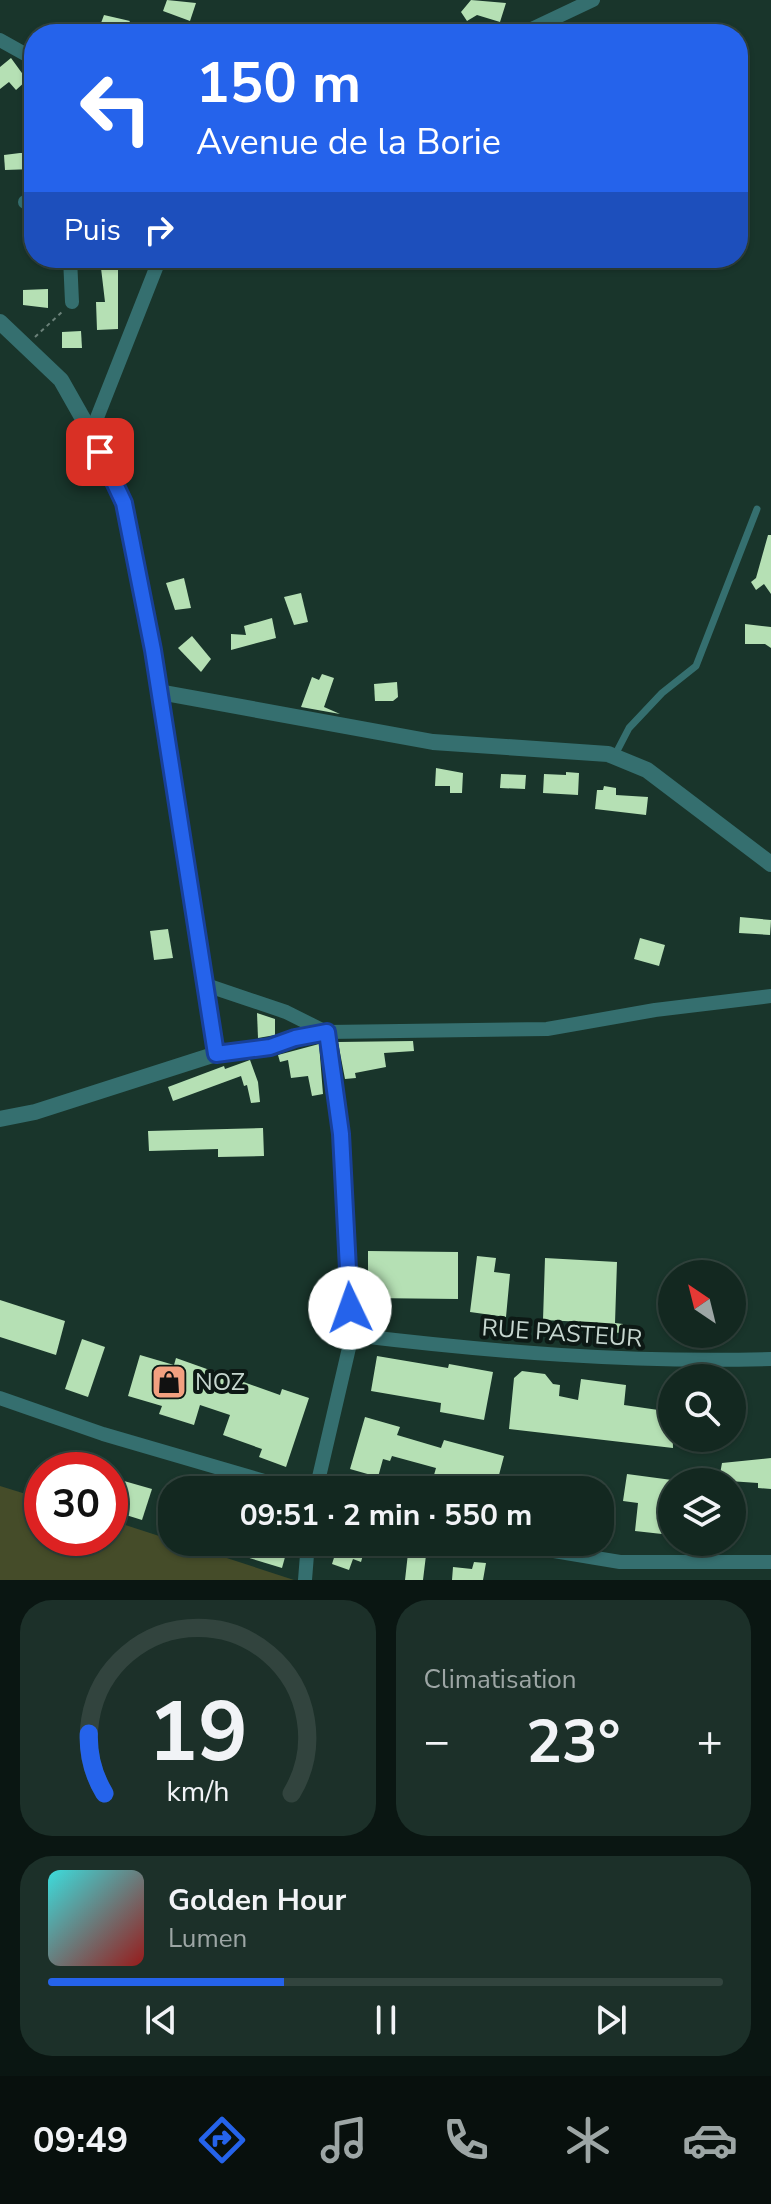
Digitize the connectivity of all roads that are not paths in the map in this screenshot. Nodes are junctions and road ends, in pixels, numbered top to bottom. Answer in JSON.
{"nodes":[{"id":1,"x":593,"y":0,"type":"edge"},
{"id":2,"x":542,"y":24,"type":"edge"},
{"id":3,"x":0,"y":40,"type":"edge"},
{"id":4,"x":24,"y":53,"type":"edge"},
{"id":5,"x":70,"y":268,"type":"edge"},
{"id":6,"x":156,"y":268,"type":"edge"},
{"id":7,"x":72,"y":302,"type":"road end"},
{"id":8,"x":0,"y":322,"type":"edge"},
{"id":9,"x":91,"y":433,"type":"junction"},
{"id":10,"x":757,"y":509,"type":"dead end"},
{"id":11,"x":159,"y":692,"type":"junction"},
{"id":12,"x":614,"y":757,"type":"junction"},
{"id":13,"x":771,"y":864,"type":"edge"},
{"id":14,"x":206,"y":985,"type":"junction"},
{"id":15,"x":771,"y":996,"type":"edge"},
{"id":16,"x":327,"y":1032,"type":"junction"},
{"id":17,"x":216,"y":1054,"type":"junction"},
{"id":18,"x":0,"y":1119,"type":"edge"},
{"id":19,"x":352,"y":1335,"type":"junction"},
{"id":20,"x":771,"y":1359,"type":"edge"},
{"id":21,"x":0,"y":1398,"type":"edge"},
{"id":22,"x":247,"y":1476,"type":"edge"},
{"id":23,"x":319,"y":1476,"type":"edge"},
{"id":24,"x":307,"y":1556,"type":"edge"},
{"id":25,"x":584,"y":1556,"type":"edge"},
{"id":26,"x":771,"y":1562,"type":"edge"},
{"id":27,"x":305,"y":1580,"type":"edge"}],
"edges":[{"from":1,"to":2,"type":"street"},
{"from":3,"to":4,"type":"street"},
{"from":5,"to":7,"type":"street"},
{"from":6,"to":9,"type":"street"},
{"from":8,"to":9,"type":"street"},
{"from":9,"to":11,"type":"street"},
{"from":10,"to":12,"type":"lane"},
{"from":11,"to":12,"type":"street"},
{"from":11,"to":14,"type":"street"},
{"from":12,"to":13,"type":"street"},
{"from":14,"to":16,"type":"street"},
{"from":14,"to":17,"type":"street"},
{"from":15,"to":16,"type":"street"},
{"from":16,"to":17,"type":"street"},
{"from":16,"to":19,"type":"street"},
{"from":17,"to":18,"type":"street"},
{"from":19,"to":20,"type":"street","name":"RUE PASTEUR"},
{"from":19,"to":23,"type":"street"},
{"from":21,"to":22,"type":"street"},
{"from":24,"to":27,"type":"street"},
{"from":25,"to":26,"type":"street"}]}
